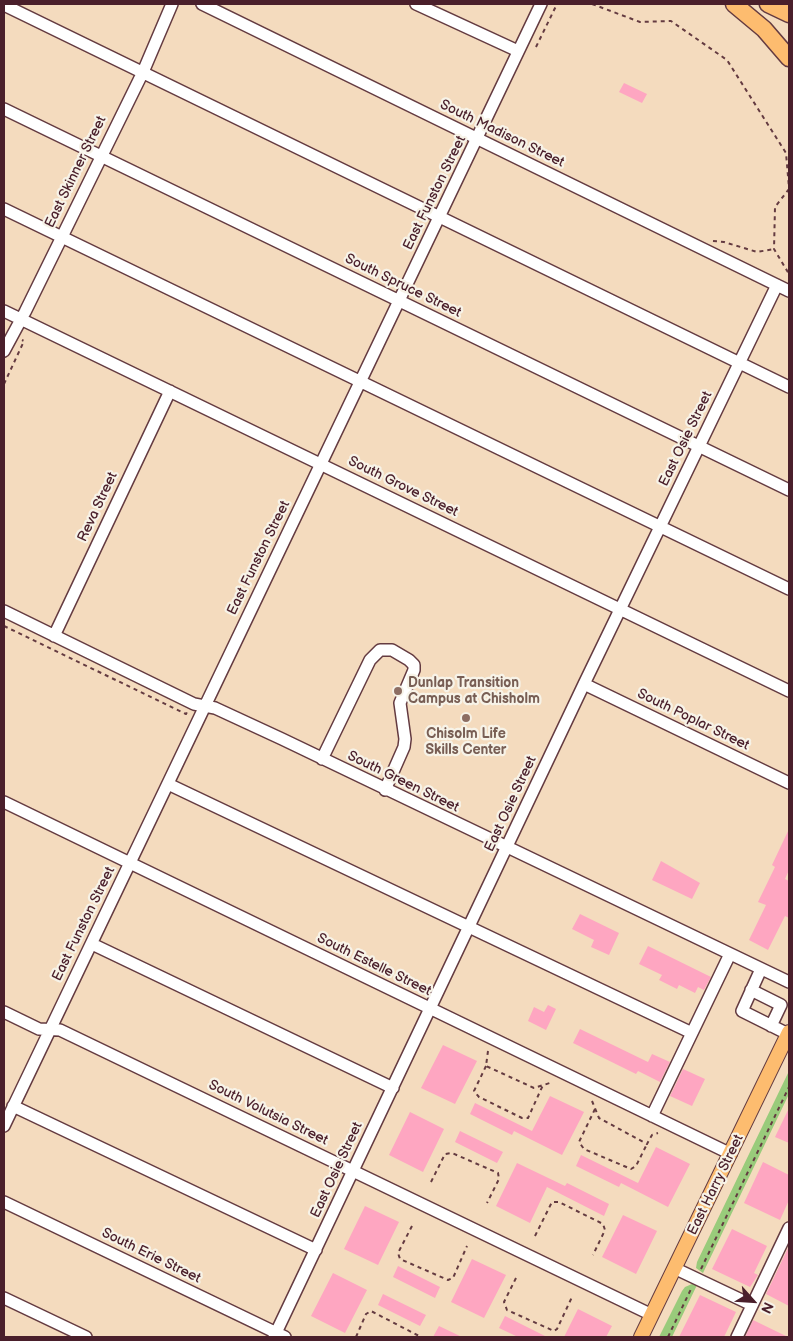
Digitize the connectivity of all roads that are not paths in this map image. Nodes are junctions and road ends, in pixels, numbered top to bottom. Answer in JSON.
{"nodes":[{"id":1,"x":172,"y":4,"type":"edge"},
{"id":2,"x":202,"y":4,"type":"edge"},
{"id":3,"x":416,"y":4,"type":"edge"},
{"id":4,"x":541,"y":4,"type":"edge"},
{"id":5,"x":734,"y":4,"type":"edge"},
{"id":6,"x":768,"y":4,"type":"edge"},
{"id":7,"x":4,"y":6,"type":"edge"},
{"id":8,"x":789,"y":14,"type":"edge"},
{"id":9,"x":518,"y":51,"type":"junction"},
{"id":10,"x":789,"y":58,"type":"edge"},
{"id":11,"x":143,"y":72,"type":"junction"},
{"id":12,"x":4,"y":109,"type":"edge"},
{"id":13,"x":478,"y":138,"type":"junction"},
{"id":14,"x":100,"y":156,"type":"junction"},
{"id":15,"x":4,"y":209,"type":"edge"},
{"id":16,"x":440,"y":217,"type":"junction"},
{"id":17,"x":61,"y":237,"type":"junction"},
{"id":18,"x":777,"y":285,"type":"junction"},
{"id":19,"x":789,"y":291,"type":"edge"},
{"id":20,"x":399,"y":302,"type":"junction"},
{"id":21,"x":4,"y":311,"type":"edge"},
{"id":22,"x":21,"y":319,"type":"junction"},
{"id":23,"x":4,"y":350,"type":"edge"},
{"id":24,"x":739,"y":363,"type":"junction"},
{"id":25,"x":360,"y":381,"type":"junction"},
{"id":26,"x":789,"y":387,"type":"edge"},
{"id":27,"x":170,"y":391,"type":"junction"},
{"id":28,"x":699,"y":446,"type":"junction"},
{"id":29,"x":321,"y":464,"type":"junction"},
{"id":30,"x":789,"y":490,"type":"edge"},
{"id":31,"x":661,"y":526,"type":"junction"},
{"id":32,"x":789,"y":589,"type":"edge"},
{"id":33,"x":621,"y":609,"type":"junction"},
{"id":34,"x":4,"y":611,"type":"edge"},
{"id":35,"x":54,"y":636,"type":"junction"},
{"id":36,"x":584,"y":684,"type":"junction"},
{"id":37,"x":789,"y":691,"type":"edge"},
{"id":38,"x":205,"y":706,"type":"junction"},
{"id":39,"x":322,"y":759,"type":"junction"},
{"id":40,"x":789,"y":783,"type":"edge"},
{"id":41,"x":168,"y":784,"type":"junction"},
{"id":42,"x":385,"y":790,"type":"junction"},
{"id":43,"x":4,"y":802,"type":"edge"},
{"id":44,"x":507,"y":849,"type":"junction"},
{"id":45,"x":130,"y":864,"type":"junction"},
{"id":46,"x":470,"y":927,"type":"junction"},
{"id":47,"x":92,"y":944,"type":"junction"},
{"id":48,"x":730,"y":954,"type":"junction"},
{"id":49,"x":761,"y":969,"type":"junction"},
{"id":50,"x":789,"y":982,"type":"edge"},
{"id":51,"x":751,"y":990,"type":"junction"},
{"id":52,"x":430,"y":1009,"type":"junction"},
{"id":53,"x":4,"y":1012,"type":"edge"},
{"id":54,"x":771,"y":1026,"type":"junction"},
{"id":55,"x":50,"y":1030,"type":"junction"},
{"id":56,"x":692,"y":1033,"type":"junction"},
{"id":57,"x":789,"y":1033,"type":"edge"},
{"id":58,"x":393,"y":1088,"type":"junction"},
{"id":59,"x":13,"y":1106,"type":"junction"},
{"id":60,"x":652,"y":1116,"type":"junction"},
{"id":61,"x":4,"y":1126,"type":"edge"},
{"id":62,"x":731,"y":1154,"type":"junction"},
{"id":63,"x":353,"y":1171,"type":"junction"},
{"id":64,"x":4,"y":1202,"type":"edge"},
{"id":65,"x":789,"y":1228,"type":"edge"},
{"id":66,"x":316,"y":1250,"type":"junction"},
{"id":67,"x":674,"y":1268,"type":"junction"},
{"id":68,"x":4,"y":1298,"type":"edge"},
{"id":69,"x":752,"y":1305,"type":"junction"},
{"id":70,"x":652,"y":1315,"type":"junction"},
{"id":71,"x":278,"y":1336,"type":"edge"},
{"id":72,"x":86,"y":1337,"type":"edge"},
{"id":73,"x":640,"y":1337,"type":"edge"},
{"id":74,"x":737,"y":1337,"type":"edge"}],
"edges":[{"from":1,"to":11,"type":"street","name":"East Skinner Street"},
{"from":2,"to":13,"type":"street","name":"South Madison Street"},
{"from":3,"to":9,"type":"street"},
{"from":4,"to":9,"type":"street","name":"East Funston Street"},
{"from":5,"to":10,"type":"highway"},
{"from":6,"to":8,"type":"highway"},
{"from":7,"to":11,"type":"street"},
{"from":9,"to":13,"type":"street","name":"East Funston Street"},
{"from":11,"to":14,"type":"street","name":"East Skinner Street"},
{"from":11,"to":16,"type":"street"},
{"from":12,"to":14,"type":"street","name":"South Spruce Street"},
{"from":13,"to":16,"type":"street","name":"East Funston Street"},
{"from":13,"to":18,"type":"street","name":"South Madison Street"},
{"from":14,"to":17,"type":"street","name":"East Skinner Street"},
{"from":14,"to":20,"type":"street","name":"South Spruce Street"},
{"from":15,"to":17,"type":"street"},
{"from":16,"to":20,"type":"street","name":"East Funston Street"},
{"from":16,"to":24,"type":"street"},
{"from":17,"to":22,"type":"street","name":"East Skinner Street"},
{"from":17,"to":25,"type":"street"},
{"from":18,"to":19,"type":"street","name":"South Madison Street"},
{"from":18,"to":24,"type":"street","name":"East Osie Street"},
{"from":20,"to":25,"type":"street","name":"East Funston Street"},
{"from":20,"to":28,"type":"street","name":"South Spruce Street"},
{"from":21,"to":22,"type":"street","name":"South Grove Street"},
{"from":22,"to":23,"type":"street","name":"East Skinner Street"},
{"from":22,"to":27,"type":"street","name":"South Grove Street"},
{"from":24,"to":26,"type":"street"},
{"from":24,"to":28,"type":"street","name":"East Osie Street"},
{"from":25,"to":29,"type":"street","name":"East Funston Street"},
{"from":25,"to":31,"type":"street"},
{"from":27,"to":29,"type":"street","name":"South Grove Street"},
{"from":27,"to":35,"type":"street","name":"Reva Street"},
{"from":28,"to":30,"type":"street","name":"South Spruce Street"},
{"from":28,"to":31,"type":"street","name":"East Osie Street"},
{"from":29,"to":33,"type":"street","name":"South Grove Street"},
{"from":29,"to":38,"type":"street","name":"East Funston Street"},
{"from":31,"to":32,"type":"street"},
{"from":31,"to":33,"type":"street","name":"East Osie Street"},
{"from":33,"to":36,"type":"street","name":"East Osie Street"},
{"from":33,"to":37,"type":"street","name":"South Grove Street"},
{"from":34,"to":35,"type":"street","name":"South Green Street"},
{"from":35,"to":38,"type":"street","name":"South Green Street"},
{"from":36,"to":40,"type":"street","name":"South Poplar Street"},
{"from":36,"to":44,"type":"street","name":"East Osie Street"},
{"from":38,"to":39,"type":"street","name":"South Green Street"},
{"from":38,"to":41,"type":"street","name":"East Funston Street"},
{"from":39,"to":42,"type":"street","name":"South Green Street"},
{"from":39,"to":42,"type":"street"},
{"from":41,"to":45,"type":"street","name":"East Funston Street"},
{"from":41,"to":46,"type":"street"},
{"from":42,"to":44,"type":"street","name":"South Green Street"},
{"from":43,"to":45,"type":"street","name":"South Estelle Street"},
{"from":44,"to":46,"type":"street","name":"East Osie Street"},
{"from":44,"to":48,"type":"street","name":"South Green Street"},
{"from":45,"to":47,"type":"street","name":"East Funston Street"},
{"from":45,"to":52,"type":"street","name":"South Estelle Street"},
{"from":46,"to":52,"type":"street","name":"East Osie Street"},
{"from":46,"to":56,"type":"street"},
{"from":47,"to":55,"type":"street","name":"East Funston Street"},
{"from":47,"to":58,"type":"street"},
{"from":48,"to":49,"type":"street","name":"South Green Street"},
{"from":48,"to":56,"type":"street"},
{"from":49,"to":50,"type":"street","name":"South Green Street"},
{"from":49,"to":51,"type":"street"},
{"from":51,"to":54,"type":"street"},
{"from":51,"to":54,"type":"street"},
{"from":52,"to":58,"type":"street","name":"East Osie Street"},
{"from":52,"to":60,"type":"street","name":"South Estelle Street"},
{"from":53,"to":55,"type":"street","name":"South Volutsia Street"},
{"from":54,"to":57,"type":"street"},
{"from":55,"to":59,"type":"street","name":"East Funston Street"},
{"from":55,"to":63,"type":"street","name":"South Volutsia Street"},
{"from":56,"to":60,"type":"street"},
{"from":57,"to":62,"type":"main road","name":"East Harry Street"},
{"from":58,"to":63,"type":"street","name":"East Osie Street"},
{"from":59,"to":61,"type":"street","name":"East Funston Street"},
{"from":59,"to":66,"type":"street"},
{"from":60,"to":62,"type":"street","name":"South Estelle Street"},
{"from":62,"to":67,"type":"main road","name":"East Harry Street"},
{"from":63,"to":66,"type":"street","name":"East Osie Street"},
{"from":63,"to":70,"type":"street","name":"South Volutsia Street"},
{"from":64,"to":71,"type":"street","name":"South Erie Street"},
{"from":65,"to":69,"type":"street"},
{"from":66,"to":71,"type":"street","name":"East Osie Street"},
{"from":67,"to":69,"type":"street"},
{"from":67,"to":70,"type":"main road","name":"East Harry Street"},
{"from":68,"to":72,"type":"street"},
{"from":69,"to":74,"type":"street"},
{"from":70,"to":73,"type":"main road","name":"East Harry Street"}]}
